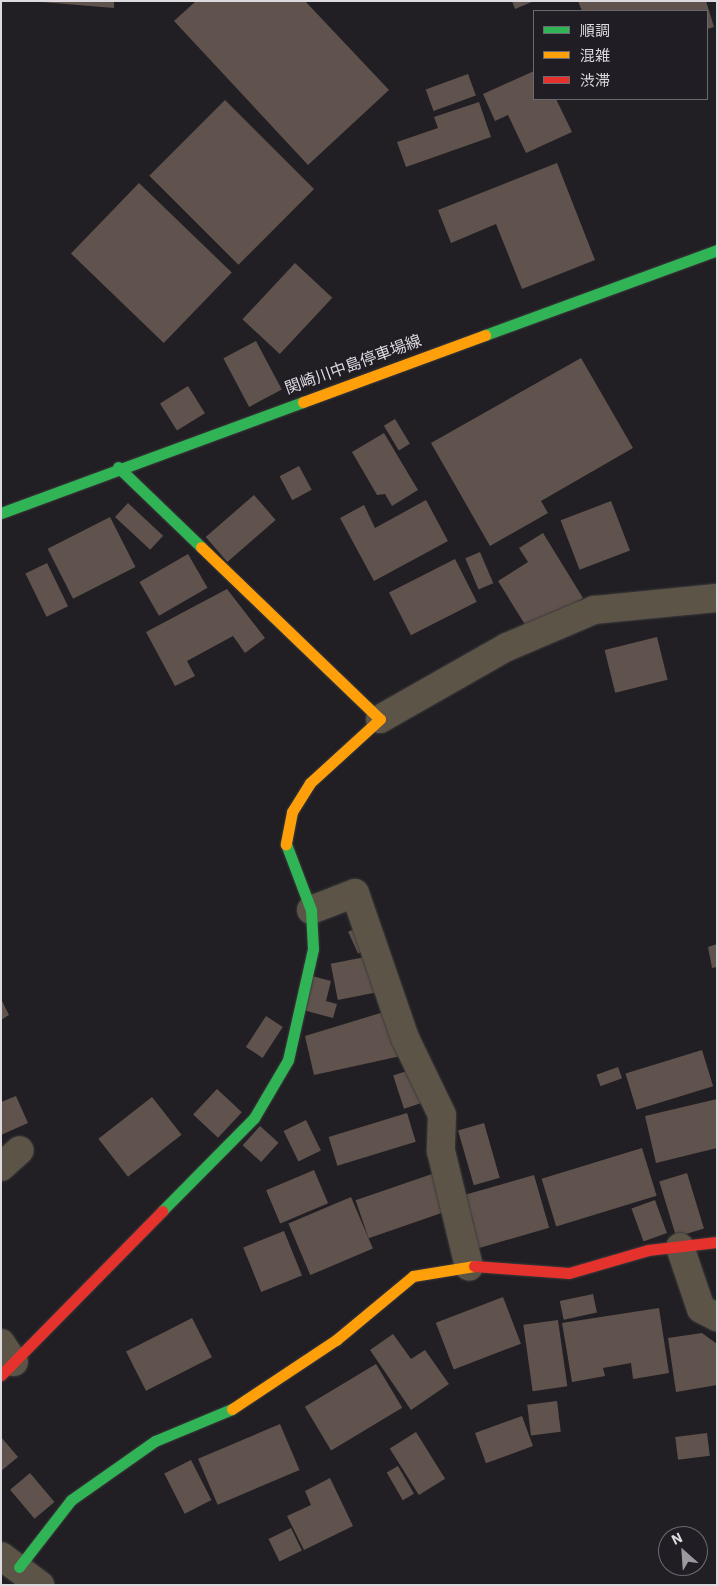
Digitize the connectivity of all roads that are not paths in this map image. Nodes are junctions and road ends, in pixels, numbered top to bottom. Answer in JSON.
{"nodes":[{"id":1,"x":717,"y":250,"type":"edge"},
{"id":2,"x":118,"y":466,"type":"junction"},
{"id":3,"x":1,"y":513,"type":"edge"},
{"id":4,"x":717,"y":598,"type":"edge"},
{"id":5,"x":380,"y":719,"type":"junction"},
{"id":6,"x":311,"y":910,"type":"junction"},
{"id":7,"x":717,"y":1242,"type":"edge"},
{"id":8,"x":680,"y":1247,"type":"junction"},
{"id":9,"x":469,"y":1267,"type":"junction"},
{"id":10,"x":717,"y":1318,"type":"edge"},
{"id":11,"x":5,"y":1360,"type":"edge"},
{"id":12,"x":10,"y":1561,"type":"edge"},
{"id":13,"x":40,"y":1585,"type":"edge"}],
"edges":[{"from":1,"to":2,"type":"street","name":"関崎川中島停車場線"},
{"from":2,"to":3,"type":"street","name":"関崎川中島停車場線"},
{"from":2,"to":5,"type":"street"},
{"from":4,"to":5,"type":"street"},
{"from":5,"to":6,"type":"street"},
{"from":6,"to":9,"type":"street"},
{"from":6,"to":11,"type":"street"},
{"from":7,"to":8,"type":"street"},
{"from":8,"to":9,"type":"street"},
{"from":8,"to":10,"type":"street"},
{"from":9,"to":12,"type":"street"},
{"from":12,"to":13,"type":"street"}]}
